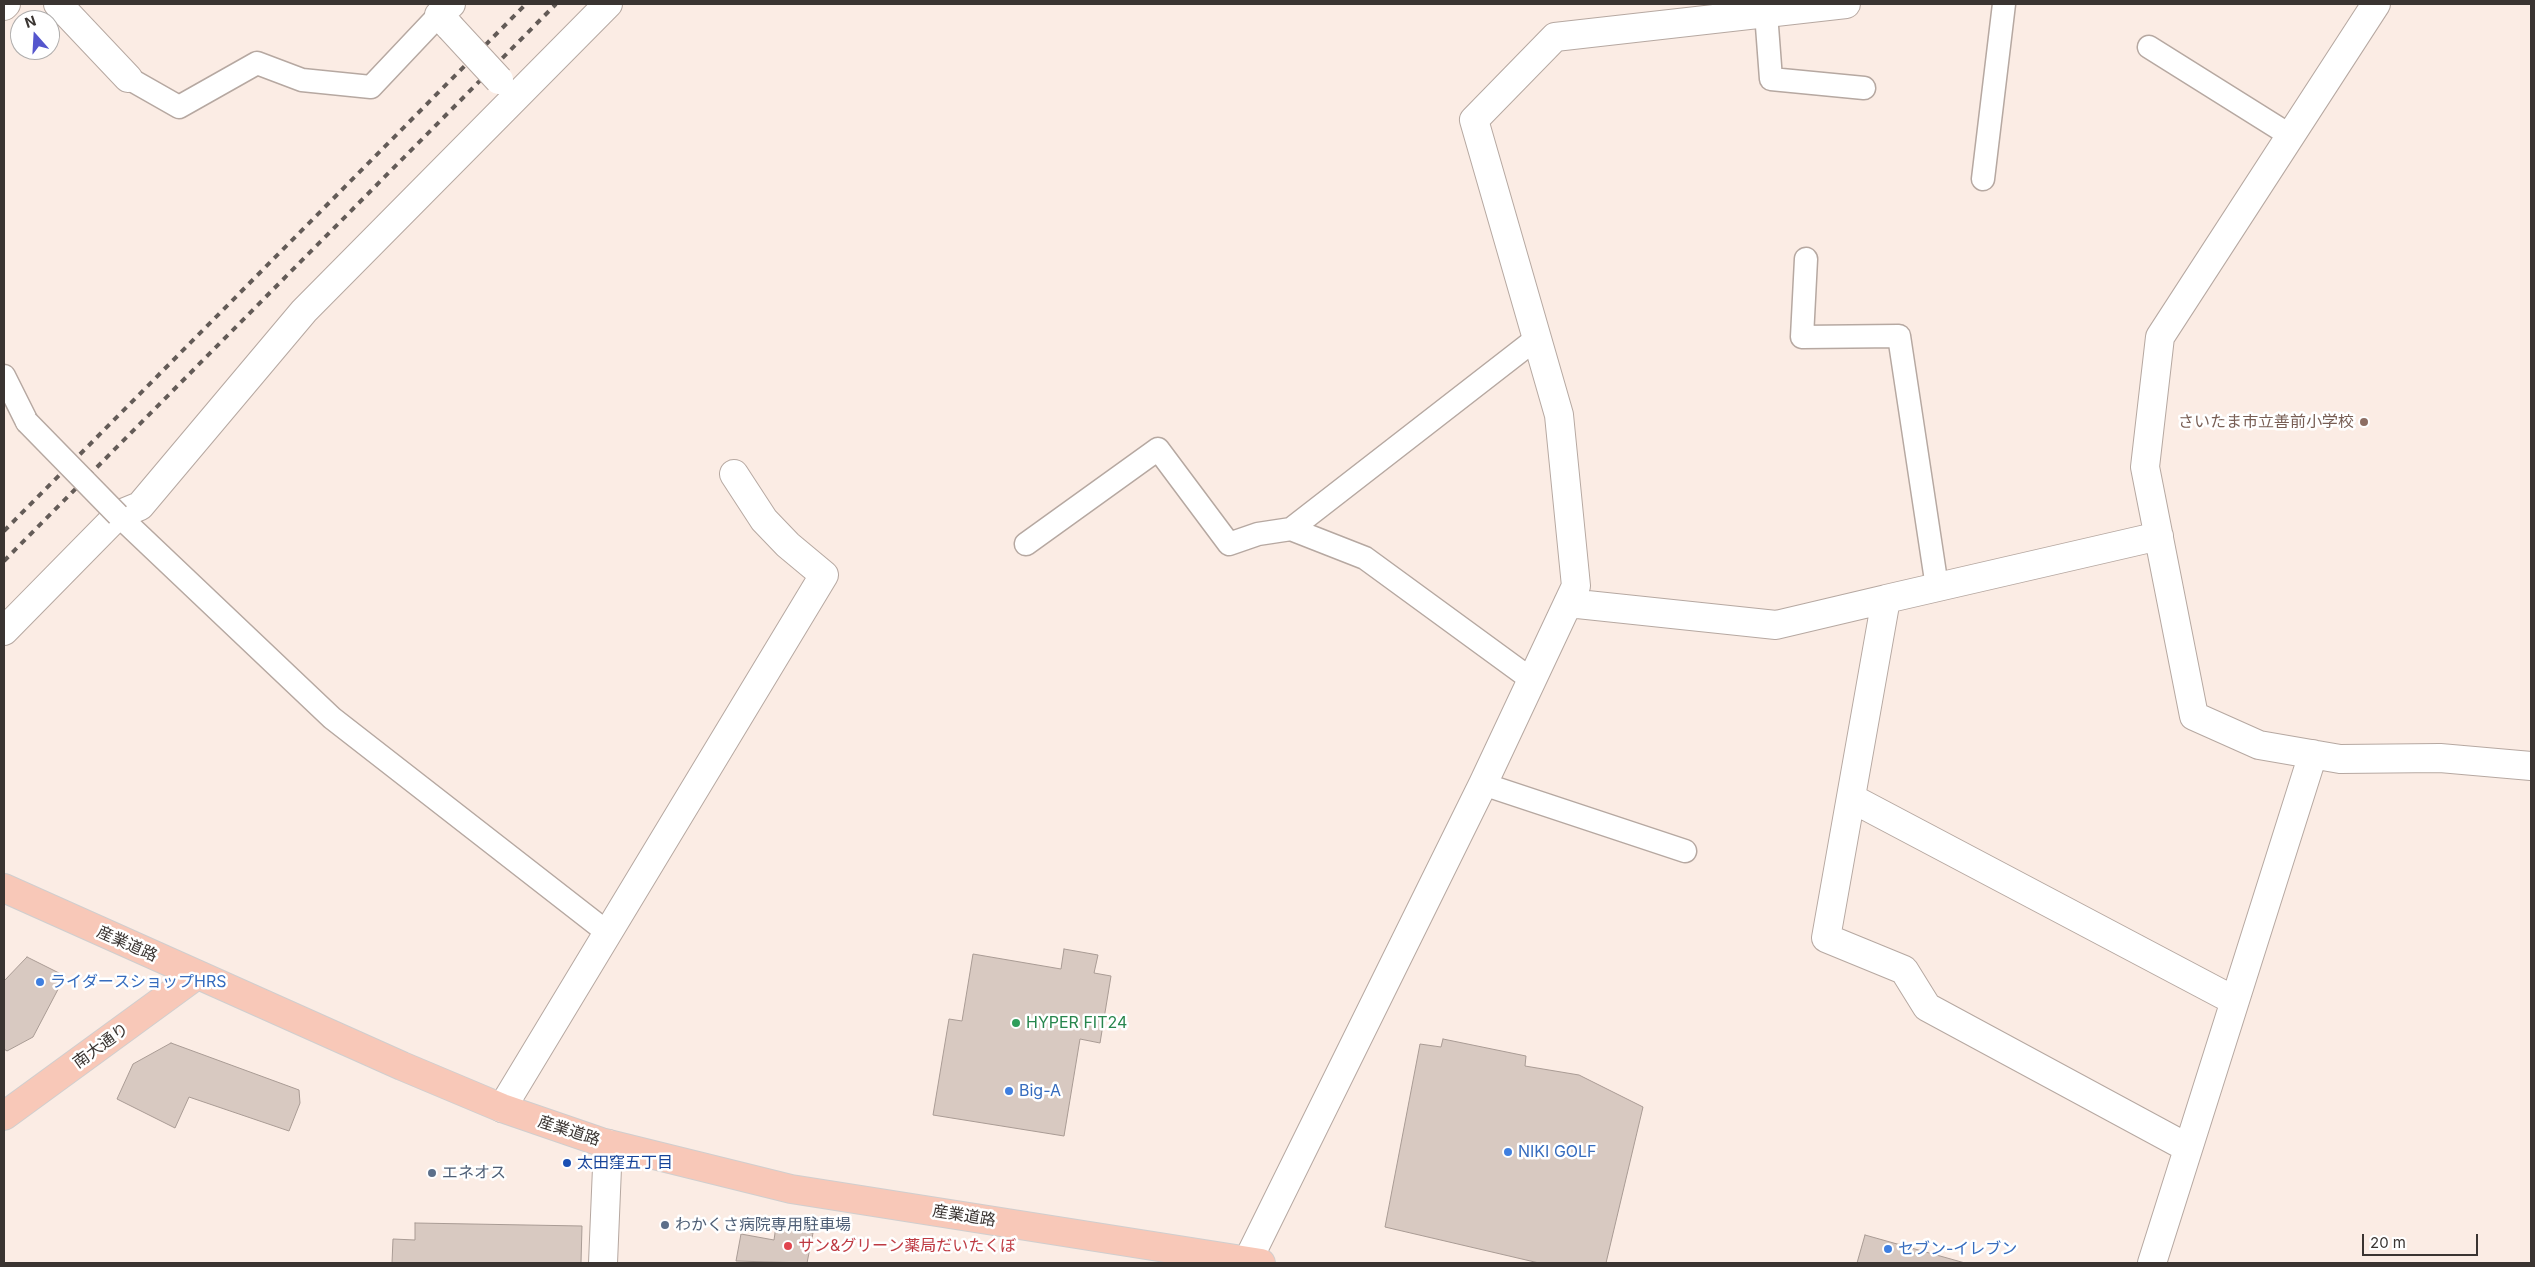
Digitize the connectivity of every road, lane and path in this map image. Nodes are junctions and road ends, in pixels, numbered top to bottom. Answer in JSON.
{"nodes":[{"id":1,"x":58,"y":4,"type":"edge"},
{"id":2,"x":608,"y":4,"type":"edge"},
{"id":3,"x":1846,"y":4,"type":"edge"},
{"id":4,"x":2004,"y":4,"type":"edge"},
{"id":5,"x":2376,"y":4,"type":"edge"},
{"id":6,"x":1705,"y":12,"type":"edge"},
{"id":7,"x":1766,"y":13,"type":"junction"},
{"id":8,"x":447,"y":15,"type":"edge"},
{"id":9,"x":2149,"y":47,"type":"dead end"},
{"id":10,"x":128,"y":78,"type":"joint"},
{"id":11,"x":1864,"y":88,"type":"dead end"},
{"id":12,"x":508,"y":89,"type":"junction"},
{"id":13,"x":2291,"y":136,"type":"junction"},
{"id":14,"x":1983,"y":179,"type":"dead end"},
{"id":15,"x":1806,"y":258,"type":"dead end"},
{"id":16,"x":1537,"y":338,"type":"junction"},
{"id":17,"x":4,"y":376,"type":"edge"},
{"id":18,"x":734,"y":474,"type":"dead end"},
{"id":19,"x":118,"y":515,"type":"junction"},
{"id":20,"x":1292,"y":529,"type":"junction"},
{"id":21,"x":2159,"y":536,"type":"junction"},
{"id":22,"x":1026,"y":544,"type":"dead end"},
{"id":23,"x":1937,"y":587,"type":"junction"},
{"id":24,"x":1886,"y":599,"type":"junction"},
{"id":25,"x":1568,"y":603,"type":"junction"},
{"id":26,"x":4,"y":631,"type":"edge"},
{"id":27,"x":1532,"y":680,"type":"junction"},
{"id":28,"x":2313,"y":754,"type":"junction"},
{"id":29,"x":2531,"y":766,"type":"edge"},
{"id":30,"x":1483,"y":784,"type":"junction"},
{"id":31,"x":1851,"y":798,"type":"junction"},
{"id":32,"x":1684,"y":851,"type":"dead end"},
{"id":33,"x":4,"y":888,"type":"edge"},
{"id":34,"x":608,"y":933,"type":"junction"},
{"id":35,"x":197,"y":975,"type":"junction"},
{"id":36,"x":2235,"y":1001,"type":"junction"},
{"id":37,"x":502,"y":1108,"type":"junction"},
{"id":38,"x":4,"y":1116,"type":"edge"},
{"id":39,"x":608,"y":1144,"type":"junction"},
{"id":40,"x":2188,"y":1148,"type":"junction"},
{"id":41,"x":1255,"y":1262,"type":"edge"},
{"id":42,"x":602,"y":1263,"type":"edge"},
{"id":43,"x":2152,"y":1263,"type":"edge"}],
"edges":[{"from":1,"to":10,"type":"street"},
{"from":2,"to":12,"type":"street"},
{"from":3,"to":7,"type":"street"},
{"from":4,"to":14,"type":"lane"},
{"from":5,"to":13,"type":"street"},
{"from":6,"to":7,"type":"street"},
{"from":6,"to":16,"type":"street"},
{"from":7,"to":11,"type":"lane"},
{"from":8,"to":10,"type":"lane"},
{"from":8,"to":12,"type":"street","bridge":true},
{"from":9,"to":13,"type":"lane"},
{"from":12,"to":19,"type":"street"},
{"from":13,"to":21,"type":"street"},
{"from":15,"to":23,"type":"lane"},
{"from":16,"to":20,"type":"lane"},
{"from":16,"to":25,"type":"street"},
{"from":17,"to":19,"type":"lane","bridge":true},
{"from":18,"to":34,"type":"street"},
{"from":19,"to":26,"type":"street"},
{"from":19,"to":34,"type":"lane"},
{"from":20,"to":22,"type":"lane"},
{"from":20,"to":27,"type":"lane"},
{"from":21,"to":23,"type":"street"},
{"from":21,"to":28,"type":"street"},
{"from":23,"to":24,"type":"street"},
{"from":24,"to":25,"type":"street"},
{"from":24,"to":31,"type":"street"},
{"from":25,"to":27,"type":"street"},
{"from":27,"to":30,"type":"street"},
{"from":28,"to":29,"type":"street"},
{"from":28,"to":36,"type":"street"},
{"from":30,"to":32,"type":"lane"},
{"from":30,"to":41,"type":"street"},
{"from":31,"to":36,"type":"street"},
{"from":31,"to":40,"type":"street"},
{"from":33,"to":35,"type":"main road","name":"産業道路"},
{"from":34,"to":37,"type":"street"},
{"from":35,"to":37,"type":"main road","name":"産業道路"},
{"from":35,"to":38,"type":"main road","name":"南大通り"},
{"from":36,"to":40,"type":"street"},
{"from":37,"to":39,"type":"main road","name":"産業道路"},
{"from":39,"to":41,"type":"main road","name":"産業道路"},
{"from":39,"to":42,"type":"street"},
{"from":40,"to":43,"type":"street"}]}
